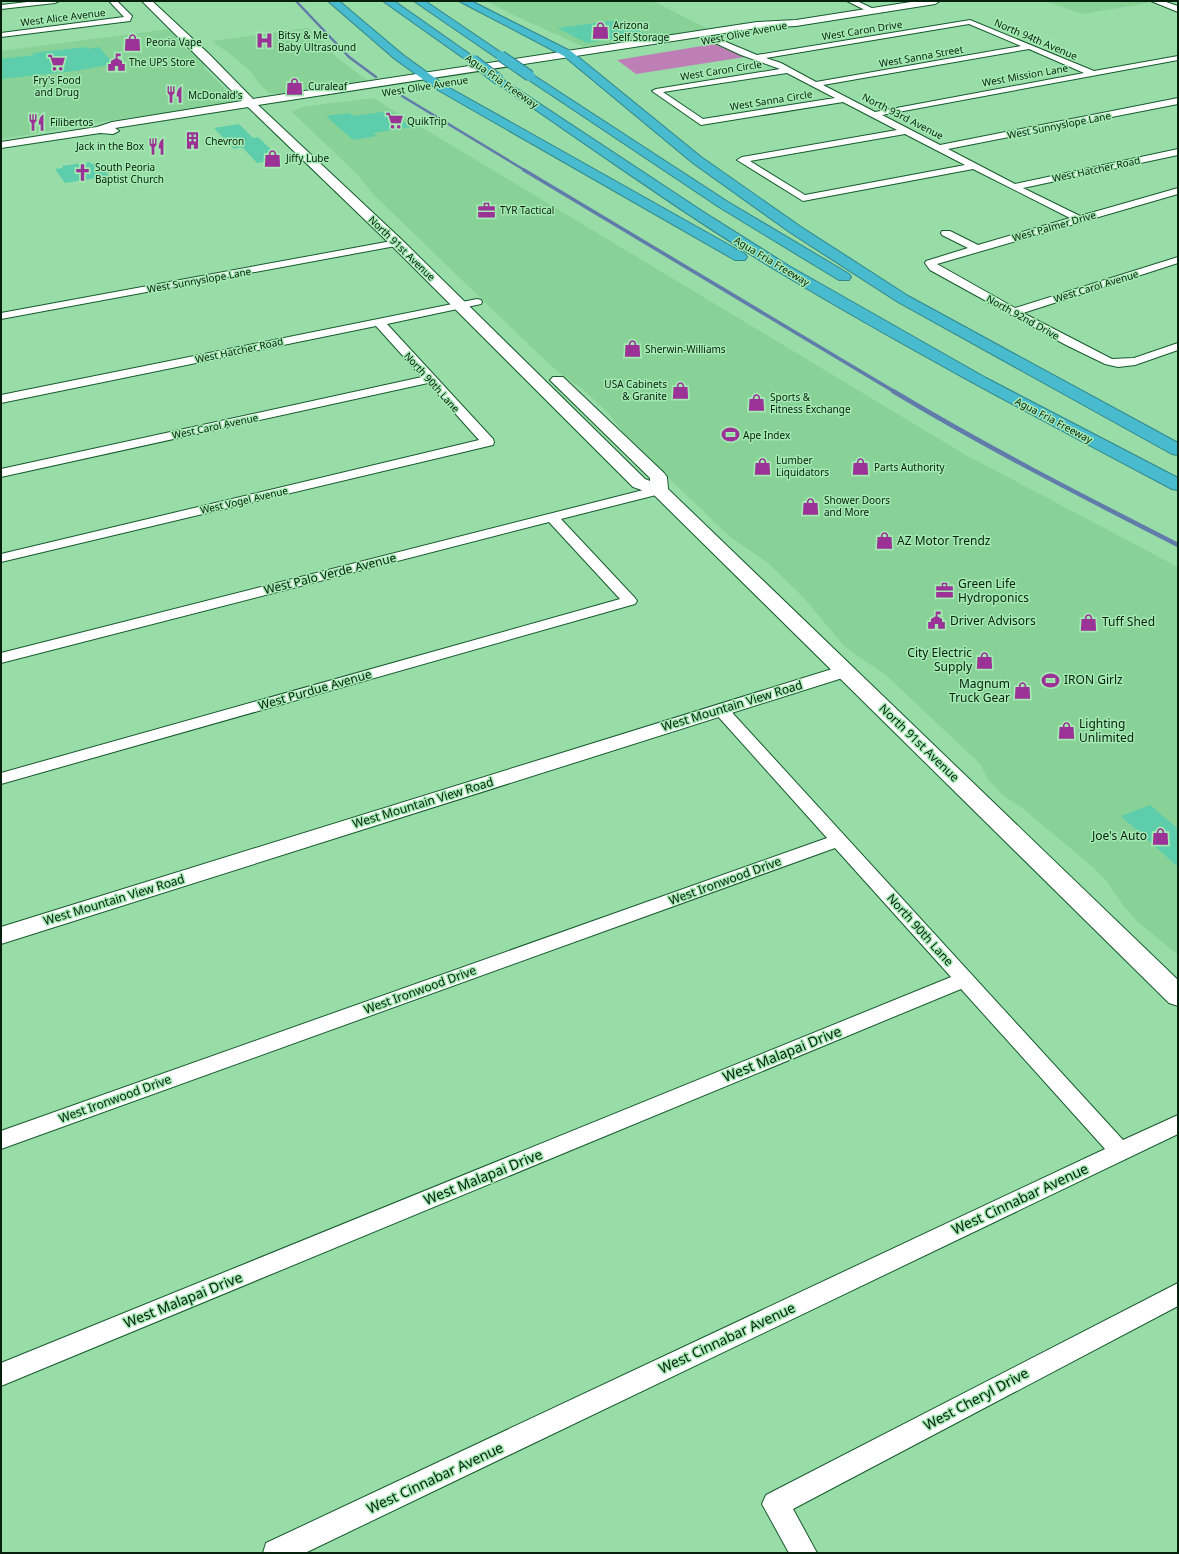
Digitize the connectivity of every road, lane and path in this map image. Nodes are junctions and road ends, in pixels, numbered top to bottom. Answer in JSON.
{"nodes":[{"id":1,"x":55,"y":1,"type":"edge"},
{"id":2,"x":112,"y":1,"type":"edge"},
{"id":3,"x":147,"y":1,"type":"edge"},
{"id":4,"x":161,"y":1,"type":"edge"},
{"id":5,"x":333,"y":1,"type":"edge"},
{"id":6,"x":388,"y":1,"type":"edge"},
{"id":7,"x":419,"y":1,"type":"edge"},
{"id":8,"x":464,"y":1,"type":"edge"},
{"id":9,"x":851,"y":1,"type":"edge"},
{"id":10,"x":935,"y":1,"type":"edge"},
{"id":11,"x":1155,"y":1,"type":"edge"},
{"id":12,"x":1,"y":7,"type":"edge"},
{"id":13,"x":1178,"y":9,"type":"edge"},
{"id":14,"x":874,"y":11,"type":"junction"},
{"id":15,"x":970,"y":22,"type":"joint"},
{"id":16,"x":796,"y":23,"type":"junction"},
{"id":17,"x":702,"y":34,"type":"junction"},
{"id":18,"x":1,"y":35,"type":"edge"},
{"id":19,"x":714,"y":39,"type":"junction"},
{"id":20,"x":1030,"y":47,"type":"junction"},
{"id":21,"x":213,"y":50,"type":"dead end"},
{"id":22,"x":631,"y":53,"type":"junction"},
{"id":23,"x":757,"y":57,"type":"junction"},
{"id":24,"x":573,"y":58,"type":"junction"},
{"id":25,"x":1178,"y":58,"type":"edge"},
{"id":26,"x":788,"y":70,"type":"junction"},
{"id":27,"x":1094,"y":74,"type":"junction"},
{"id":28,"x":424,"y":75,"type":"junction"},
{"id":29,"x":436,"y":84,"type":"junction"},
{"id":30,"x":816,"y":84,"type":"junction"},
{"id":31,"x":258,"y":91,"type":"dead end"},
{"id":32,"x":845,"y":99,"type":"junction"},
{"id":33,"x":1178,"y":101,"type":"edge"},
{"id":34,"x":273,"y":105,"type":"junction"},
{"id":35,"x":254,"y":107,"type":"junction"},
{"id":36,"x":875,"y":114,"type":"junction"},
{"id":37,"x":701,"y":122,"type":"joint"},
{"id":38,"x":908,"y":131,"type":"junction"},
{"id":39,"x":1,"y":145,"type":"edge"},
{"id":40,"x":941,"y":148,"type":"junction"},
{"id":41,"x":1178,"y":152,"type":"edge"},
{"id":42,"x":975,"y":166,"type":"junction"},
{"id":43,"x":1014,"y":187,"type":"junction"},
{"id":44,"x":362,"y":191,"type":"dead end"},
{"id":45,"x":1178,"y":191,"type":"edge"},
{"id":46,"x":346,"y":194,"type":"junction"},
{"id":47,"x":1079,"y":219,"type":"junction"},
{"id":48,"x":946,"y":233,"type":"dead end"},
{"id":49,"x":413,"y":240,"type":"dead end"},
{"id":50,"x":397,"y":243,"type":"junction"},
{"id":51,"x":977,"y":248,"type":"junction"},
{"id":52,"x":1178,"y":260,"type":"edge"},
{"id":53,"x":930,"y":263,"type":"joint"},
{"id":54,"x":473,"y":303,"type":"junction"},
{"id":55,"x":1014,"y":312,"type":"junction"},
{"id":56,"x":1,"y":316,"type":"edge"},
{"id":57,"x":378,"y":322,"type":"junction"},
{"id":58,"x":1178,"y":346,"type":"edge"},
{"id":59,"x":545,"y":368,"type":"dead end"},
{"id":60,"x":429,"y":379,"type":"junction"},
{"id":61,"x":981,"y":381,"type":"junction"},
{"id":62,"x":562,"y":384,"type":"junction"},
{"id":63,"x":544,"y":388,"type":"junction"},
{"id":64,"x":1,"y":398,"type":"edge"},
{"id":65,"x":488,"y":442,"type":"joint"},
{"id":66,"x":1178,"y":451,"type":"edge"},
{"id":67,"x":1,"y":473,"type":"edge"},
{"id":68,"x":1178,"y":484,"type":"edge"},
{"id":69,"x":659,"y":490,"type":"junction"},
{"id":70,"x":552,"y":517,"type":"junction"},
{"id":71,"x":1,"y":558,"type":"edge"},
{"id":72,"x":1,"y":658,"type":"edge"},
{"id":73,"x":845,"y":671,"type":"junction"},
{"id":74,"x":721,"y":710,"type":"junction"},
{"id":75,"x":1,"y":779,"type":"edge"},
{"id":76,"x":839,"y":840,"type":"junction"},
{"id":77,"x":1,"y":936,"type":"edge"},
{"id":78,"x":964,"y":979,"type":"junction"},
{"id":79,"x":1178,"y":996,"type":"edge"},
{"id":80,"x":1178,"y":1124,"type":"edge"},
{"id":81,"x":1,"y":1140,"type":"edge"},
{"id":82,"x":1120,"y":1151,"type":"junction"},
{"id":83,"x":1178,"y":1294,"type":"edge"},
{"id":84,"x":1,"y":1375,"type":"edge"},
{"id":85,"x":276,"y":1553,"type":"edge"},
{"id":86,"x":804,"y":1553,"type":"edge"}],
"edges":[{"from":1,"to":12,"type":"street"},
{"from":2,"to":18,"type":"street","name":"West Alice Avenue"},
{"from":3,"to":35,"type":"main road","name":"North 91st Avenue"},
{"from":4,"to":21,"type":"main road"},
{"from":5,"to":28,"type":"highway"},
{"from":6,"to":61,"type":"highway","name":"Agua Fria Freeway","bridge":true},
{"from":7,"to":66,"type":"highway","name":"Agua Fria Freeway","bridge":true},
{"from":8,"to":24,"type":"highway"},
{"from":9,"to":14,"type":"street"},
{"from":10,"to":14,"type":"main road","name":"West Olive Avenue"},
{"from":11,"to":13,"type":"street"},
{"from":14,"to":16,"type":"main road","name":"West Olive Avenue"},
{"from":15,"to":20,"type":"street","name":"North 94th Avenue"},
{"from":15,"to":23,"type":"street","name":"West Caron Drive"},
{"from":16,"to":17,"type":"main road","name":"West Olive Avenue"},
{"from":16,"to":19,"type":"main road","name":"West Olive Avenue"},
{"from":17,"to":22,"type":"main road"},
{"from":17,"to":24,"type":"main road","name":"West Olive Avenue"},
{"from":19,"to":22,"type":"main road","name":"West Olive Avenue"},
{"from":19,"to":23,"type":"street","name":"North 93rd Avenue"},
{"from":20,"to":27,"type":"street","name":"North 94th Avenue"},
{"from":20,"to":30,"type":"street","name":"West Sanna Street"},
{"from":22,"to":24,"type":"main road","name":"West Olive Avenue"},
{"from":23,"to":26,"type":"street","name":"North 93rd Avenue"},
{"from":24,"to":28,"type":"main road","name":"West Olive Avenue"},
{"from":24,"to":29,"type":"main road","name":"West Olive Avenue"},
{"from":24,"to":66,"type":"highway"},
{"from":25,"to":27,"type":"street","name":"West Mission Lane"},
{"from":26,"to":30,"type":"street","name":"North 93rd Avenue"},
{"from":26,"to":37,"type":"street","name":"West Caron Circle"},
{"from":27,"to":36,"type":"street","name":"West Mission Lane"},
{"from":28,"to":29,"type":"highway"},
{"from":28,"to":34,"type":"main road","name":"West Olive Avenue"},
{"from":29,"to":34,"type":"main road","name":"West Olive Avenue"},
{"from":29,"to":61,"type":"highway"},
{"from":30,"to":32,"type":"street","name":"North 93rd Avenue"},
{"from":31,"to":34,"type":"main road"},
{"from":32,"to":36,"type":"street","name":"North 93rd Avenue"},
{"from":32,"to":37,"type":"street","name":"West Sanna Circle"},
{"from":33,"to":40,"type":"street","name":"West Sunnyslope Lane"},
{"from":34,"to":35,"type":"main road","name":"West Olive Avenue"},
{"from":35,"to":39,"type":"main road","name":"West Olive Avenue"},
{"from":35,"to":46,"type":"main road","name":"North 91st Avenue"},
{"from":36,"to":38,"type":"street","name":"North 93rd Avenue"},
{"from":38,"to":40,"type":"street","name":"North 93rd Avenue"},
{"from":38,"to":42,"type":"street"},
{"from":40,"to":42,"type":"street","name":"North 93rd Avenue"},
{"from":41,"to":43,"type":"street","name":"West Hatcher Road"},
{"from":42,"to":43,"type":"street","name":"North 93rd Avenue"},
{"from":43,"to":47,"type":"street","name":"North 93rd Avenue"},
{"from":44,"to":46,"type":"main road"},
{"from":45,"to":47,"type":"street","name":"West Palmer Drive"},
{"from":46,"to":50,"type":"main road","name":"North 91st Avenue"},
{"from":47,"to":51,"type":"street","name":"West Palmer Drive"},
{"from":48,"to":51,"type":"street"},
{"from":49,"to":50,"type":"main road"},
{"from":50,"to":54,"type":"main road","name":"North 91st Avenue"},
{"from":50,"to":56,"type":"street","name":"West Sunnyslope Lane"},
{"from":51,"to":53,"type":"street","name":"West Palmer Drive"},
{"from":52,"to":55,"type":"street","name":"West Carol Avenue"},
{"from":53,"to":55,"type":"street","name":"North 92nd Drive"},
{"from":54,"to":57,"type":"street","name":"West Hatcher Road"},
{"from":54,"to":63,"type":"main road","name":"North 91st Avenue"},
{"from":55,"to":58,"type":"street","name":"North 92nd Drive"},
{"from":57,"to":60,"type":"street","name":"North 90th Lane"},
{"from":57,"to":64,"type":"street","name":"West Hatcher Road"},
{"from":59,"to":62,"type":"main road","name":"North 91st Avenue"},
{"from":60,"to":65,"type":"street","name":"North 90th Lane"},
{"from":60,"to":67,"type":"street","name":"West Carol Avenue"},
{"from":61,"to":68,"type":"highway","name":"Agua Fria Freeway"},
{"from":62,"to":63,"type":"main road"},
{"from":62,"to":69,"type":"main road","name":"North 91st Avenue"},
{"from":63,"to":69,"type":"main road","name":"North 91st Avenue"},
{"from":65,"to":71,"type":"street","name":"West Vogel Avenue"},
{"from":69,"to":70,"type":"street","name":"West Palo Verde Avenue"},
{"from":69,"to":73,"type":"main road","name":"North 91st Avenue"},
{"from":70,"to":72,"type":"street","name":"West Palo Verde Avenue"},
{"from":70,"to":75,"type":"street","name":"West Purdue Avenue"},
{"from":73,"to":74,"type":"street","name":"West Mountain View Road"},
{"from":73,"to":79,"type":"main road","name":"North 91st Avenue"},
{"from":74,"to":76,"type":"street","name":"North 90th Lane"},
{"from":74,"to":77,"type":"street","name":"West Mountain View Road"},
{"from":76,"to":78,"type":"street","name":"North 90th Lane"},
{"from":76,"to":81,"type":"street","name":"West Ironwood Drive"},
{"from":78,"to":82,"type":"street","name":"North 90th Lane"},
{"from":78,"to":84,"type":"street","name":"West Malapai Drive"},
{"from":80,"to":82,"type":"street","name":"West Cinnabar Avenue"},
{"from":82,"to":85,"type":"street","name":"West Cinnabar Avenue"},
{"from":83,"to":86,"type":"street","name":"West Cheryl Drive"}]}
